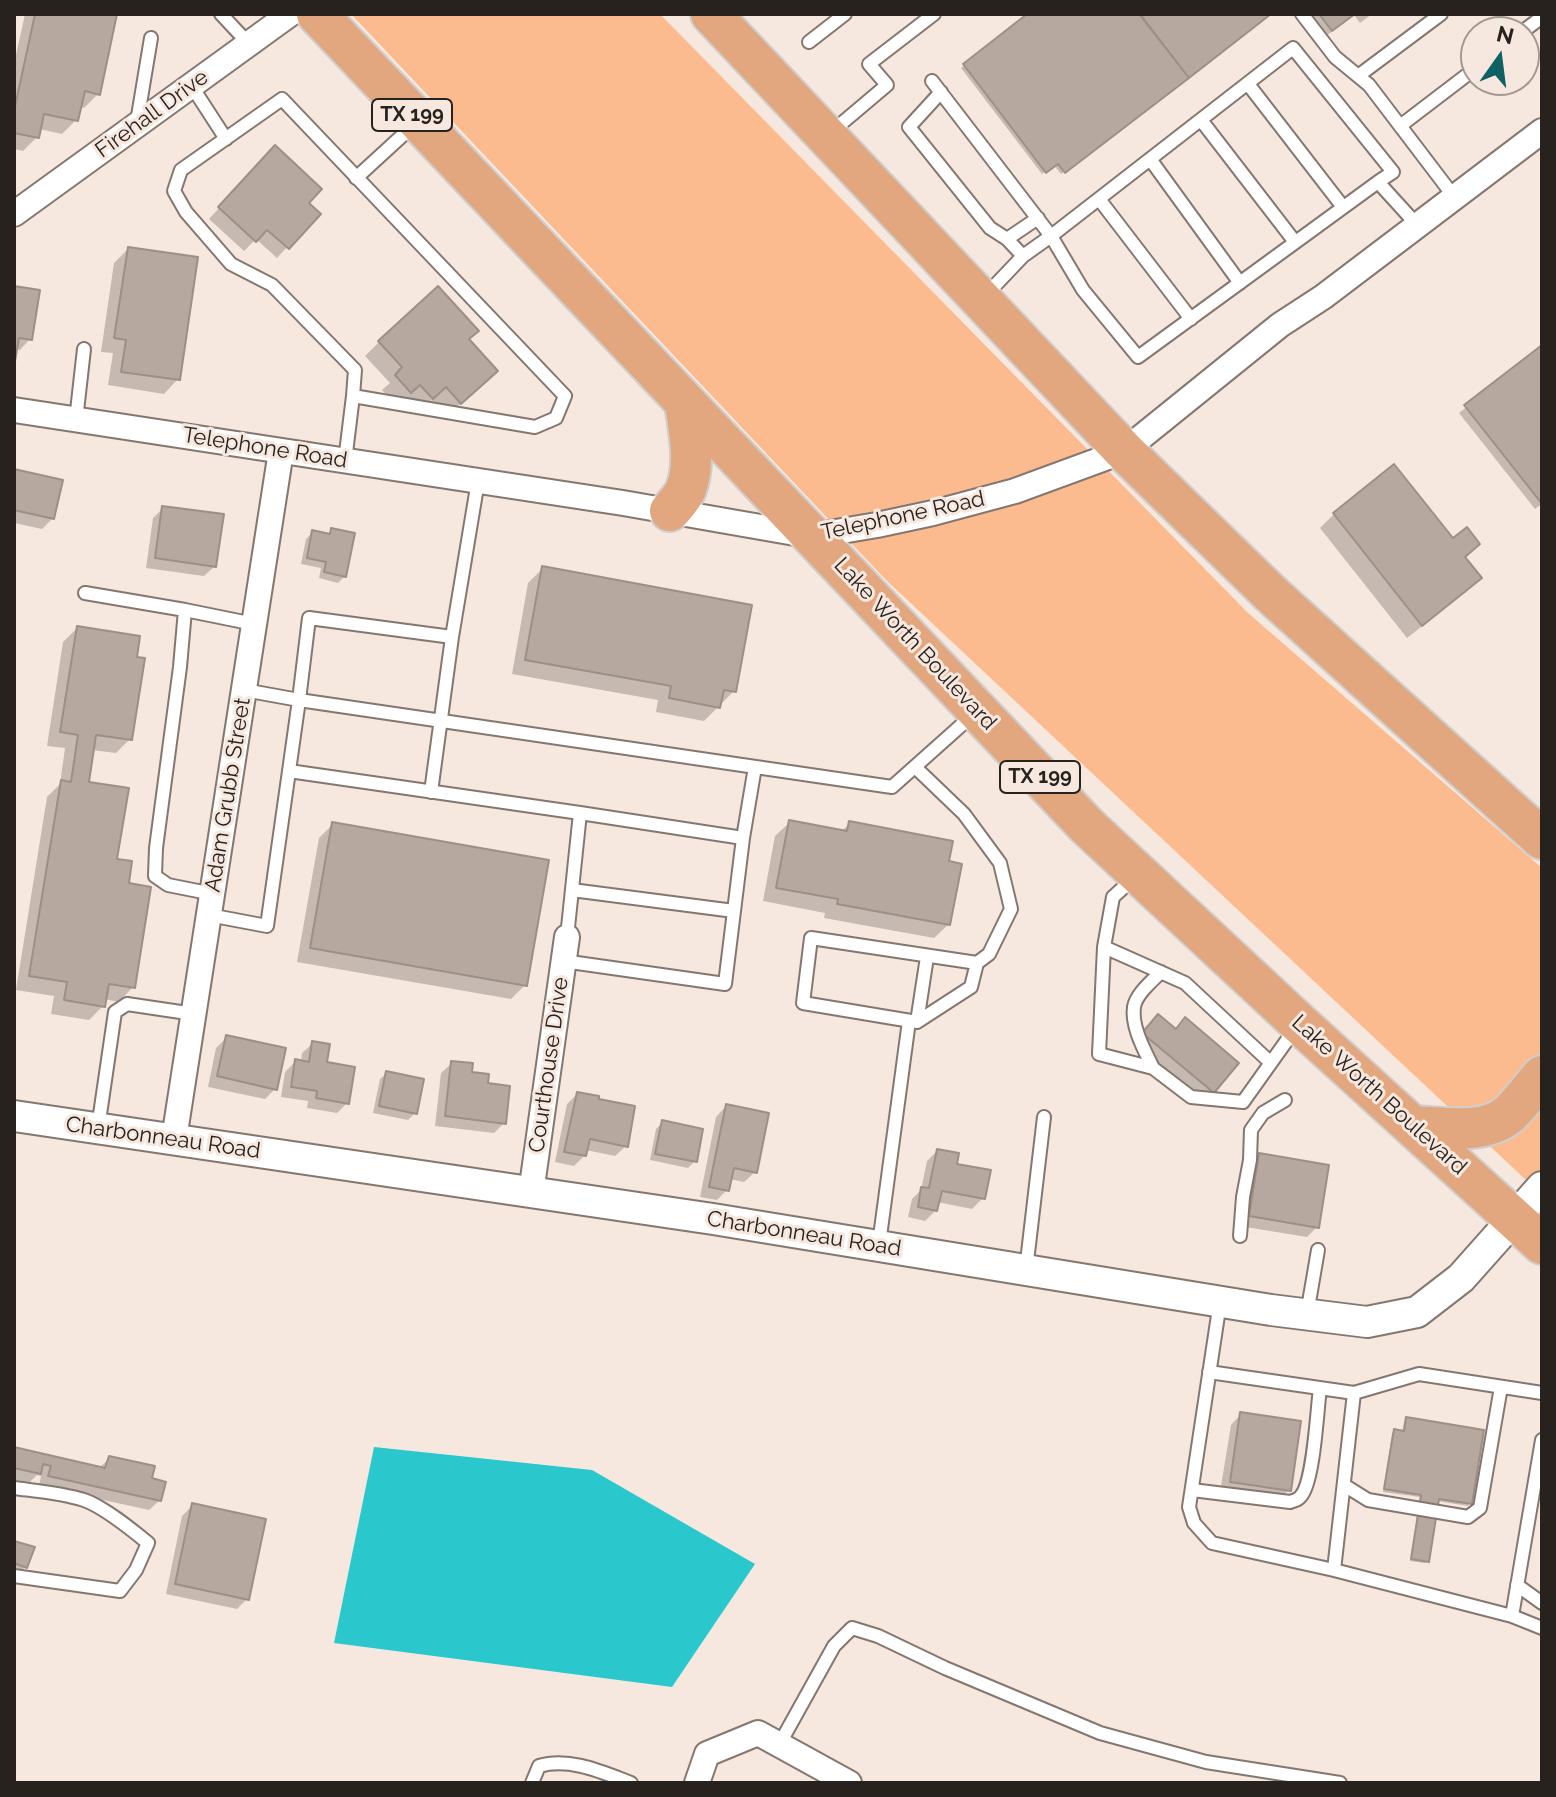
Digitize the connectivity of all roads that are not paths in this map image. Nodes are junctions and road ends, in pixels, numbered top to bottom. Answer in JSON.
{"nodes":[{"id":1,"x":221,"y":14,"type":"edge"},
{"id":2,"x":290,"y":14,"type":"edge"},
{"id":3,"x":317,"y":14,"type":"edge"},
{"id":4,"x":711,"y":14,"type":"edge"},
{"id":5,"x":845,"y":14,"type":"edge"},
{"id":6,"x":934,"y":14,"type":"edge"},
{"id":7,"x":1302,"y":14,"type":"edge"},
{"id":8,"x":1441,"y":14,"type":"edge"},
{"id":9,"x":151,"y":38,"type":"dead end"},
{"id":10,"x":809,"y":42,"type":"dead end"},
{"id":11,"x":249,"y":44,"type":"junction"},
{"id":12,"x":1358,"y":76,"type":"junction"},
{"id":13,"x":1460,"y":80,"type":"edge"},
{"id":14,"x":932,"y":81,"type":"dead end"},
{"id":15,"x":1248,"y":84,"type":"junction"},
{"id":16,"x":191,"y":85,"type":"junction"},
{"id":17,"x":941,"y":92,"type":"junction"},
{"id":18,"x":1201,"y":120,"type":"junction"},
{"id":19,"x":418,"y":121,"type":"junction"},
{"id":20,"x":137,"y":125,"type":"junction"},
{"id":21,"x":1400,"y":126,"type":"junction"},
{"id":22,"x":1542,"y":131,"type":"edge"},
{"id":23,"x":827,"y":136,"type":"junction"},
{"id":24,"x":226,"y":139,"type":"junction"},
{"id":25,"x":1150,"y":159,"type":"junction"},
{"id":26,"x":356,"y":178,"type":"junction"},
{"id":27,"x":1378,"y":182,"type":"junction"},
{"id":28,"x":1455,"y":198,"type":"junction"},
{"id":29,"x":1099,"y":199,"type":"junction"},
{"id":30,"x":1343,"y":207,"type":"junction"},
{"id":31,"x":14,"y":214,"type":"edge"},
{"id":32,"x":1038,"y":218,"type":"junction"},
{"id":33,"x":1418,"y":226,"type":"junction"},
{"id":34,"x":1051,"y":236,"type":"junction"},
{"id":35,"x":1007,"y":239,"type":"junction"},
{"id":36,"x":1295,"y":242,"type":"junction"},
{"id":37,"x":1023,"y":256,"type":"junction"},
{"id":38,"x":1240,"y":283,"type":"junction"},
{"id":39,"x":981,"y":299,"type":"junction"},
{"id":40,"x":1191,"y":319,"type":"junction"},
{"id":41,"x":84,"y":349,"type":"dead end"},
{"id":42,"x":353,"y":396,"type":"junction"},
{"id":43,"x":685,"y":403,"type":"junction"},
{"id":44,"x":14,"y":410,"type":"edge"},
{"id":45,"x":76,"y":420,"type":"junction"},
{"id":46,"x":281,"y":451,"type":"junction"},
{"id":47,"x":1124,"y":451,"type":"junction"},
{"id":48,"x":345,"y":461,"type":"junction"},
{"id":49,"x":478,"y":481,"type":"junction"},
{"id":50,"x":670,"y":511,"type":"junction"},
{"id":51,"x":812,"y":536,"type":"junction"},
{"id":52,"x":85,"y":593,"type":"dead end"},
{"id":53,"x":185,"y":610,"type":"junction"},
{"id":54,"x":254,"y":624,"type":"junction"},
{"id":55,"x":452,"y":637,"type":"junction"},
{"id":56,"x":244,"y":690,"type":"junction"},
{"id":57,"x":299,"y":700,"type":"junction"},
{"id":58,"x":977,"y":710,"type":"junction"},
{"id":59,"x":440,"y":720,"type":"junction"},
{"id":60,"x":755,"y":767,"type":"junction"},
{"id":61,"x":915,"y":767,"type":"junction"},
{"id":62,"x":289,"y":771,"type":"junction"},
{"id":63,"x":431,"y":792,"type":"junction"},
{"id":64,"x":580,"y":813,"type":"junction"},
{"id":65,"x":743,"y":838,"type":"junction"},
{"id":66,"x":1542,"y":839,"type":"edge"},
{"id":67,"x":1139,"y":874,"type":"junction"},
{"id":68,"x":572,"y":890,"type":"junction"},
{"id":69,"x":211,"y":904,"type":"junction"},
{"id":70,"x":734,"y":911,"type":"junction"},
{"id":71,"x":1104,"y":947,"type":"junction"},
{"id":72,"x":565,"y":949,"type":"junction"},
{"id":73,"x":927,"y":957,"type":"junction"},
{"id":74,"x":977,"y":963,"type":"junction"},
{"id":75,"x":1161,"y":972,"type":"junction"},
{"id":76,"x":194,"y":1014,"type":"junction"},
{"id":77,"x":913,"y":1022,"type":"junction"},
{"id":78,"x":1299,"y":1023,"type":"junction"},
{"id":79,"x":1271,"y":1063,"type":"junction"},
{"id":80,"x":1153,"y":1068,"type":"junction"},
{"id":81,"x":1542,"y":1076,"type":"edge"},
{"id":82,"x":1285,"y":1100,"type":"dead end"},
{"id":83,"x":14,"y":1116,"type":"edge"},
{"id":84,"x":1044,"y":1117,"type":"dead end"},
{"id":85,"x":1414,"y":1126,"type":"junction"},
{"id":86,"x":98,"y":1128,"type":"junction"},
{"id":87,"x":174,"y":1139,"type":"junction"},
{"id":88,"x":1542,"y":1187,"type":"edge"},
{"id":89,"x":531,"y":1193,"type":"junction"},
{"id":90,"x":1528,"y":1232,"type":"edge"},
{"id":91,"x":1240,"y":1236,"type":"dead end"},
{"id":92,"x":879,"y":1246,"type":"junction"},
{"id":93,"x":1318,"y":1250,"type":"dead end"},
{"id":94,"x":1026,"y":1270,"type":"junction"},
{"id":95,"x":1220,"y":1302,"type":"junction"},
{"id":96,"x":1307,"y":1314,"type":"junction"},
{"id":97,"x":1209,"y":1372,"type":"junction"},
{"id":98,"x":1501,"y":1387,"type":"junction"},
{"id":99,"x":1320,"y":1388,"type":"junction"},
{"id":100,"x":1354,"y":1393,"type":"junction"},
{"id":101,"x":1542,"y":1393,"type":"edge"},
{"id":102,"x":1542,"y":1440,"type":"edge"},
{"id":103,"x":1344,"y":1485,"type":"junction"},
{"id":104,"x":14,"y":1488,"type":"edge"},
{"id":105,"x":1192,"y":1490,"type":"junction"},
{"id":106,"x":1334,"y":1570,"type":"junction"},
{"id":107,"x":14,"y":1576,"type":"edge"},
{"id":108,"x":1517,"y":1585,"type":"junction"},
{"id":109,"x":1542,"y":1603,"type":"edge"},
{"id":110,"x":1512,"y":1616,"type":"junction"},
{"id":111,"x":1542,"y":1628,"type":"edge"},
{"id":112,"x":779,"y":1745,"type":"junction"},
{"id":113,"x":1312,"y":1781,"type":"edge"},
{"id":114,"x":532,"y":1783,"type":"edge"},
{"id":115,"x":631,"y":1783,"type":"edge"},
{"id":116,"x":697,"y":1783,"type":"edge"},
{"id":117,"x":849,"y":1783,"type":"edge"},
{"id":118,"x":1340,"y":1783,"type":"edge"}],
"edges":[{"from":1,"to":11,"type":"lane"},
{"from":2,"to":11,"type":"street","name":"Firehall Drive"},
{"from":3,"to":19,"type":"highway","name":"Lake Worth Boulevard","number":"TX 199"},
{"from":4,"to":23,"type":"highway"},
{"from":5,"to":10,"type":"lane"},
{"from":6,"to":23,"type":"lane"},
{"from":7,"to":12,"type":"lane"},
{"from":8,"to":12,"type":"lane"},
{"from":9,"to":20,"type":"lane"},
{"from":11,"to":16,"type":"street","name":"Firehall Drive"},
{"from":12,"to":21,"type":"lane"},
{"from":13,"to":21,"type":"lane"},
{"from":14,"to":17,"type":"lane"},
{"from":15,"to":18,"type":"lane"},
{"from":15,"to":27,"type":"lane"},
{"from":15,"to":30,"type":"lane"},
{"from":16,"to":20,"type":"street","name":"Firehall Drive"},
{"from":16,"to":24,"type":"lane"},
{"from":17,"to":32,"type":"lane"},
{"from":17,"to":35,"type":"lane"},
{"from":18,"to":25,"type":"lane"},
{"from":18,"to":36,"type":"lane"},
{"from":19,"to":26,"type":"lane"},
{"from":19,"to":43,"type":"highway","name":"Lake Worth Boulevard","number":"TX 199"},
{"from":20,"to":31,"type":"street","name":"Firehall Drive"},
{"from":21,"to":28,"type":"lane"},
{"from":22,"to":28,"type":"street","name":"Telephone Road"},
{"from":23,"to":39,"type":"highway"},
{"from":24,"to":26,"type":"lane"},
{"from":24,"to":42,"type":"lane"},
{"from":25,"to":29,"type":"lane"},
{"from":25,"to":38,"type":"lane"},
{"from":26,"to":42,"type":"lane"},
{"from":27,"to":30,"type":"lane"},
{"from":27,"to":33,"type":"lane"},
{"from":28,"to":33,"type":"street","name":"Telephone Road"},
{"from":29,"to":34,"type":"lane"},
{"from":29,"to":40,"type":"lane"},
{"from":30,"to":36,"type":"lane"},
{"from":32,"to":34,"type":"lane"},
{"from":32,"to":35,"type":"lane"},
{"from":33,"to":47,"type":"street","name":"Telephone Road"},
{"from":34,"to":37,"type":"lane"},
{"from":34,"to":40,"type":"lane"},
{"from":35,"to":37,"type":"lane"},
{"from":36,"to":38,"type":"lane"},
{"from":37,"to":39,"type":"lane"},
{"from":38,"to":40,"type":"lane"},
{"from":39,"to":47,"type":"highway"},
{"from":41,"to":45,"type":"lane"},
{"from":42,"to":48,"type":"lane"},
{"from":43,"to":50,"type":"highway"},
{"from":43,"to":51,"type":"highway","name":"Lake Worth Boulevard","number":"TX 199"},
{"from":44,"to":45,"type":"street","name":"Telephone Road"},
{"from":45,"to":46,"type":"street","name":"Telephone Road"},
{"from":46,"to":48,"type":"street","name":"Telephone Road"},
{"from":46,"to":54,"type":"street","name":"Adam Grubb Street"},
{"from":47,"to":51,"type":"street","name":"Telephone Road"},
{"from":47,"to":66,"type":"highway"},
{"from":48,"to":49,"type":"street","name":"Telephone Road"},
{"from":49,"to":50,"type":"street","name":"Telephone Road"},
{"from":49,"to":55,"type":"lane"},
{"from":50,"to":51,"type":"street","name":"Telephone Road"},
{"from":51,"to":58,"type":"highway","name":"Lake Worth Boulevard","number":"TX 199"},
{"from":52,"to":53,"type":"lane"},
{"from":53,"to":54,"type":"lane"},
{"from":53,"to":69,"type":"lane"},
{"from":54,"to":56,"type":"street","name":"Adam Grubb Street"},
{"from":55,"to":57,"type":"lane"},
{"from":55,"to":59,"type":"lane"},
{"from":56,"to":57,"type":"lane"},
{"from":56,"to":69,"type":"street","name":"Adam Grubb Street"},
{"from":57,"to":59,"type":"lane"},
{"from":57,"to":62,"type":"lane"},
{"from":58,"to":61,"type":"lane"},
{"from":58,"to":67,"type":"highway","name":"Lake Worth Boulevard","number":"TX 199"},
{"from":59,"to":60,"type":"lane"},
{"from":59,"to":63,"type":"lane"},
{"from":60,"to":61,"type":"lane"},
{"from":60,"to":65,"type":"lane"},
{"from":61,"to":74,"type":"lane"},
{"from":62,"to":63,"type":"lane"},
{"from":62,"to":69,"type":"lane"},
{"from":63,"to":64,"type":"lane"},
{"from":64,"to":65,"type":"lane"},
{"from":64,"to":68,"type":"lane"},
{"from":65,"to":70,"type":"lane"},
{"from":67,"to":71,"type":"lane"},
{"from":67,"to":78,"type":"highway","name":"Lake Worth Boulevard","number":"TX 199"},
{"from":68,"to":70,"type":"lane"},
{"from":68,"to":72,"type":"lane"},
{"from":69,"to":76,"type":"street","name":"Adam Grubb Street"},
{"from":70,"to":72,"type":"lane"},
{"from":71,"to":75,"type":"lane"},
{"from":71,"to":80,"type":"lane"},
{"from":72,"to":89,"type":"street","name":"Courthouse Drive"},
{"from":73,"to":74,"type":"lane"},
{"from":73,"to":77,"type":"lane"},
{"from":73,"to":77,"type":"lane"},
{"from":74,"to":77,"type":"lane"},
{"from":75,"to":79,"type":"lane"},
{"from":75,"to":80,"type":"lane"},
{"from":76,"to":86,"type":"lane"},
{"from":76,"to":87,"type":"street","name":"Adam Grubb Street"},
{"from":77,"to":92,"type":"lane"},
{"from":78,"to":79,"type":"lane"},
{"from":78,"to":85,"type":"highway","name":"Lake Worth Boulevard","number":"TX 199"},
{"from":79,"to":80,"type":"lane"},
{"from":81,"to":85,"type":"highway"},
{"from":82,"to":91,"type":"lane"},
{"from":83,"to":86,"type":"street","name":"Charbonneau Road"},
{"from":84,"to":94,"type":"lane"},
{"from":85,"to":90,"type":"highway","name":"Lake Worth Boulevard","number":"TX 199"},
{"from":86,"to":87,"type":"street","name":"Charbonneau Road"},
{"from":87,"to":89,"type":"street","name":"Charbonneau Road"},
{"from":88,"to":90,"type":"street","name":"Charbonneau Road"},
{"from":89,"to":92,"type":"street","name":"Charbonneau Road"},
{"from":90,"to":96,"type":"street","name":"Charbonneau Road"},
{"from":92,"to":94,"type":"street","name":"Charbonneau Road"},
{"from":93,"to":96,"type":"lane"},
{"from":94,"to":95,"type":"street","name":"Charbonneau Road"},
{"from":95,"to":96,"type":"street","name":"Charbonneau Road"},
{"from":95,"to":97,"type":"lane"},
{"from":97,"to":99,"type":"lane"},
{"from":97,"to":105,"type":"lane"},
{"from":98,"to":100,"type":"lane"},
{"from":98,"to":101,"type":"lane"},
{"from":98,"to":103,"type":"lane"},
{"from":99,"to":100,"type":"lane"},
{"from":99,"to":105,"type":"lane"},
{"from":100,"to":103,"type":"lane"},
{"from":102,"to":108,"type":"lane"},
{"from":103,"to":106,"type":"lane"},
{"from":104,"to":107,"type":"lane"},
{"from":105,"to":106,"type":"lane"},
{"from":106,"to":110,"type":"lane"},
{"from":108,"to":109,"type":"lane"},
{"from":108,"to":110,"type":"lane"},
{"from":110,"to":111,"type":"lane"},
{"from":112,"to":113,"type":"lane"},
{"from":112,"to":116,"type":"street"},
{"from":112,"to":117,"type":"street"},
{"from":113,"to":118,"type":"lane"},
{"from":114,"to":115,"type":"lane"}]}
